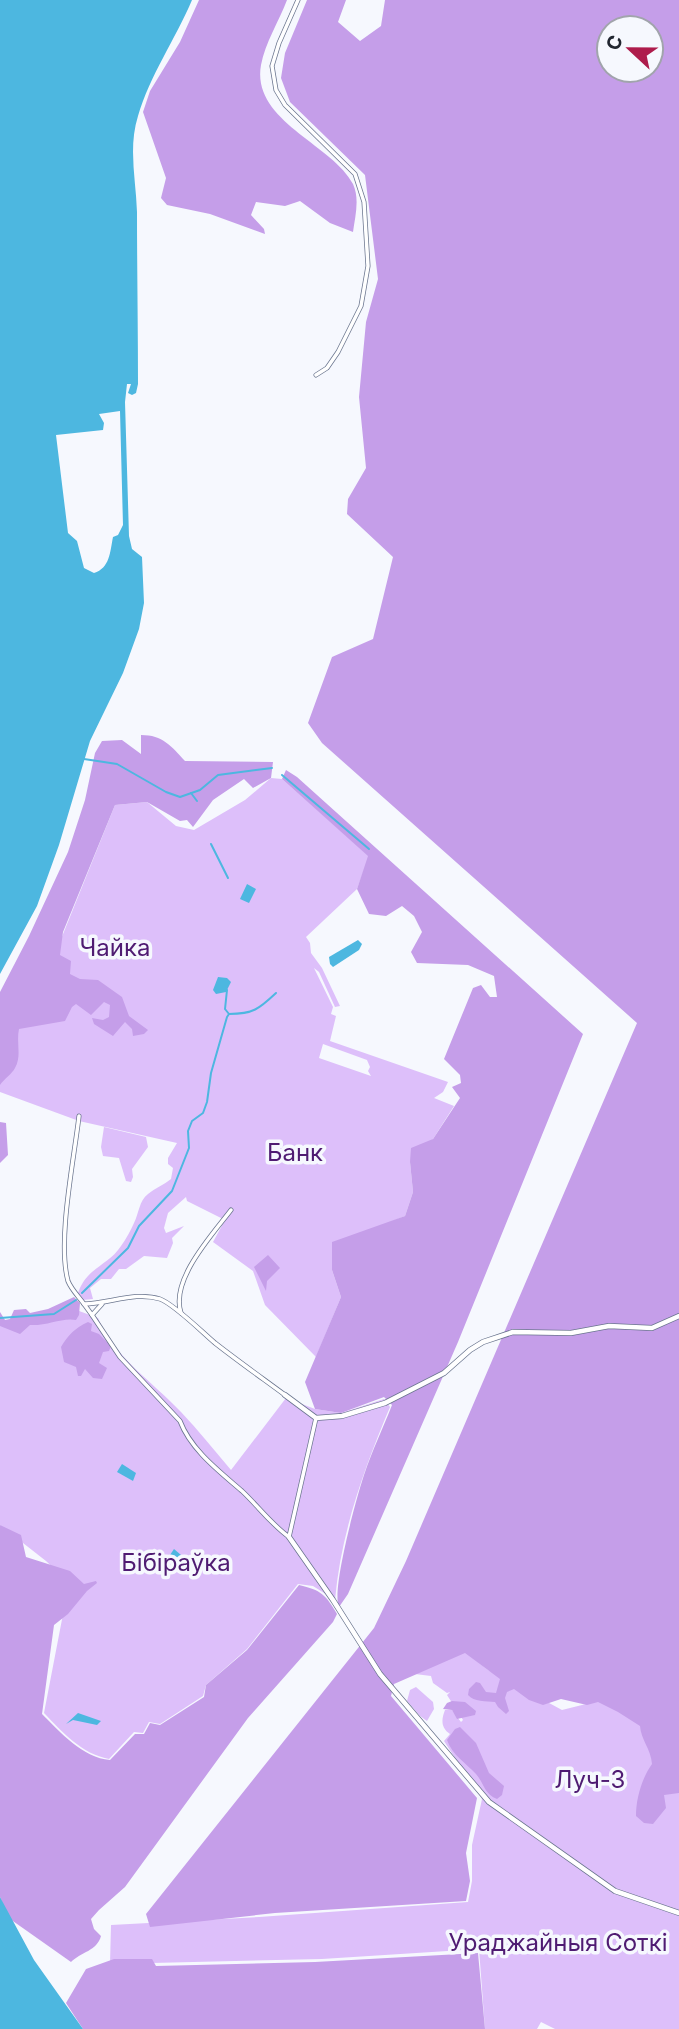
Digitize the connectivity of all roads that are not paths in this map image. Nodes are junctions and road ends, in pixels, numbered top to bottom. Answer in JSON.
{"nodes":[{"id":1,"x":298,"y":0,"type":"edge"},
{"id":2,"x":316,"y":375,"type":"dead end"},
{"id":3,"x":79,"y":1116,"type":"dead end"},
{"id":4,"x":231,"y":1210,"type":"dead end"},
{"id":5,"x":84,"y":1304,"type":"junction"},
{"id":6,"x":102,"y":1304,"type":"junction"},
{"id":7,"x":92,"y":1315,"type":"junction"},
{"id":8,"x":182,"y":1315,"type":"junction"},
{"id":9,"x":679,"y":1316,"type":"edge"},
{"id":10,"x":285,"y":1395,"type":"joint"},
{"id":11,"x":316,"y":1418,"type":"junction"},
{"id":12,"x":289,"y":1537,"type":"junction"},
{"id":13,"x":679,"y":1913,"type":"edge"}],
"edges":[{"from":1,"to":2,"type":"street"},
{"from":3,"to":5,"type":"street"},
{"from":4,"to":8,"type":"street"},
{"from":5,"to":6,"type":"street"},
{"from":5,"to":7,"type":"street"},
{"from":6,"to":7,"type":"street"},
{"from":6,"to":8,"type":"street"},
{"from":7,"to":12,"type":"street"},
{"from":8,"to":10,"type":"street"},
{"from":9,"to":11,"type":"street"},
{"from":10,"to":11,"type":"street"},
{"from":11,"to":12,"type":"street"},
{"from":12,"to":13,"type":"street"}]}
